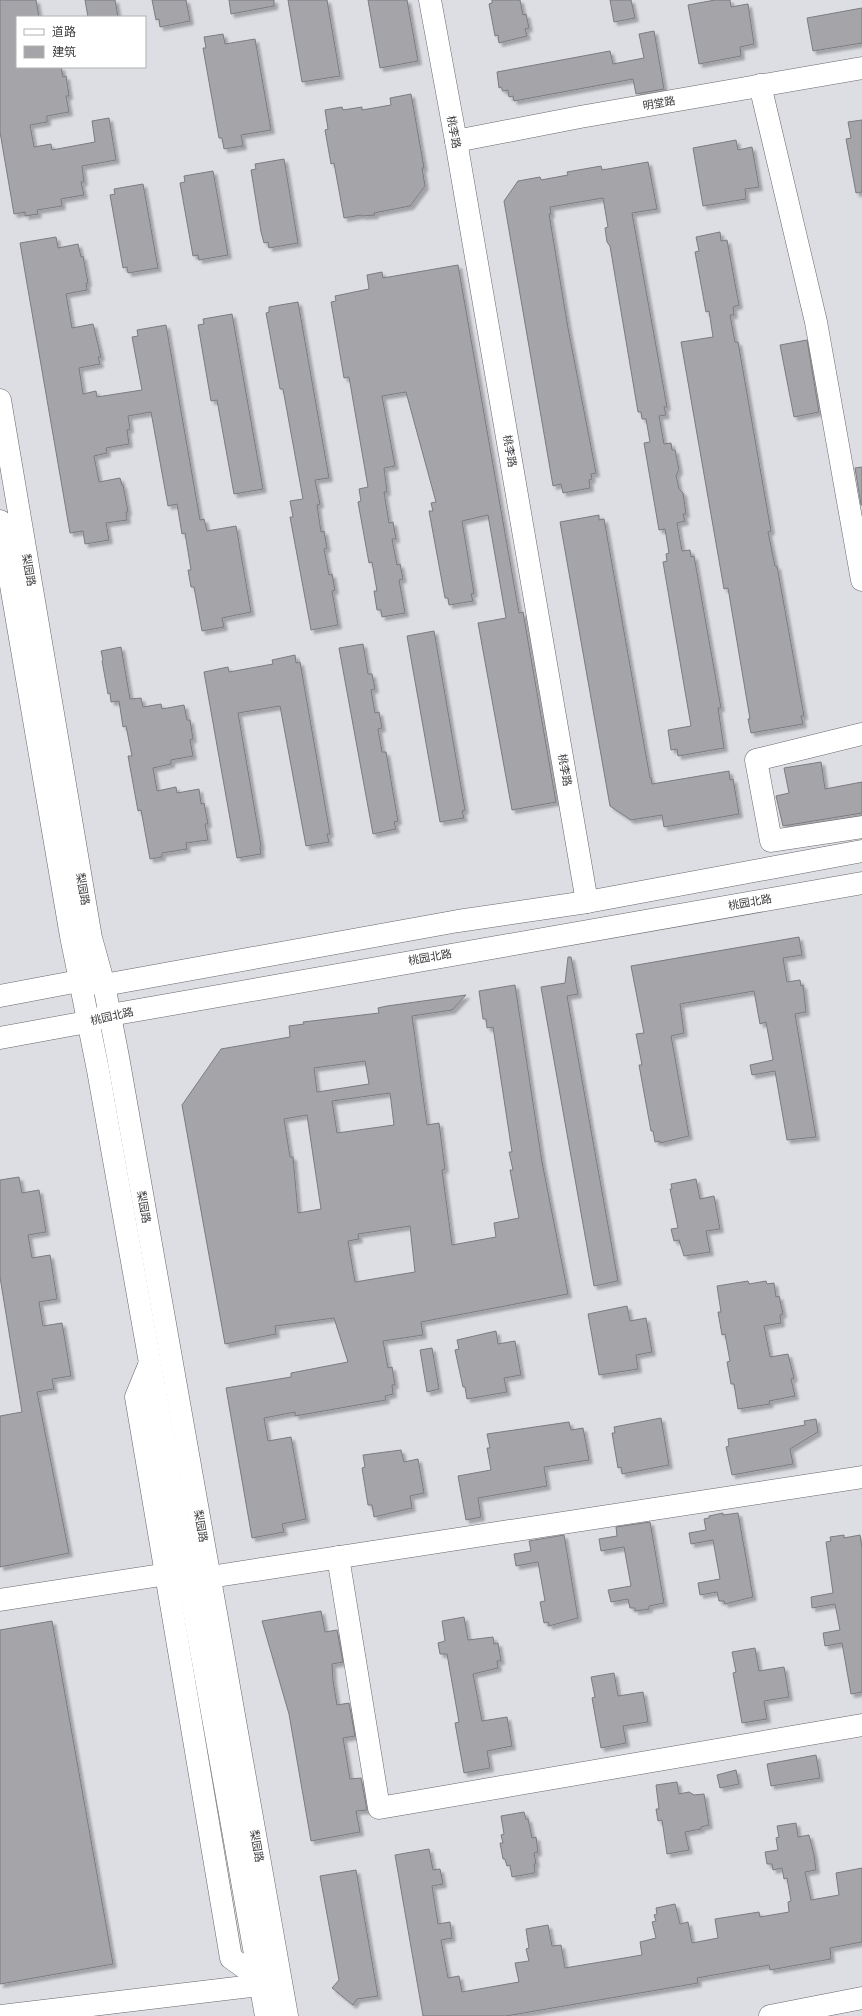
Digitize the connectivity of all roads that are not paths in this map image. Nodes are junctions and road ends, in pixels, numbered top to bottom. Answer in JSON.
{"nodes":[{"id":1,"x":430,"y":0,"type":"edge"},
{"id":2,"x":862,"y":68,"type":"edge"},
{"id":3,"x":760,"y":85,"type":"junction"},
{"id":4,"x":456,"y":141,"type":"junction"},
{"id":5,"x":0,"y":400,"type":"edge"},
{"id":6,"x":0,"y":521,"type":"edge"},
{"id":7,"x":862,"y":580,"type":"edge"},
{"id":8,"x":862,"y":734,"type":"edge"},
{"id":9,"x":862,"y":827,"type":"edge"},
{"id":10,"x":862,"y":851,"type":"edge"},
{"id":11,"x":862,"y":882,"type":"edge"},
{"id":12,"x":587,"y":902,"type":"junction"},
{"id":13,"x":79,"y":981,"type":"junction"},
{"id":14,"x":104,"y":985,"type":"junction"},
{"id":15,"x":0,"y":996,"type":"edge"},
{"id":16,"x":110,"y":1015,"type":"junction"},
{"id":17,"x":87,"y":1022,"type":"junction"},
{"id":18,"x":0,"y":1038,"type":"edge"},
{"id":19,"x":150,"y":1363,"type":"junction"},
{"id":20,"x":862,"y":1477,"type":"edge"},
{"id":21,"x":338,"y":1557,"type":"junction"},
{"id":22,"x":186,"y":1570,"type":"junction"},
{"id":23,"x":165,"y":1574,"type":"junction"},
{"id":24,"x":210,"y":1577,"type":"junction"},
{"id":25,"x":0,"y":1600,"type":"edge"},
{"id":26,"x":862,"y":1724,"type":"edge"},
{"id":27,"x":260,"y":1982,"type":"junction"},
{"id":28,"x":862,"y":1998,"type":"edge"},
{"id":29,"x":0,"y":2016,"type":"edge"},
{"id":30,"x":266,"y":2016,"type":"edge"},
{"id":31,"x":287,"y":2016,"type":"edge"},
{"id":32,"x":770,"y":2016,"type":"edge"}],
"edges":[{"from":1,"to":4,"type":"main road","name":"桃李路"},
{"from":2,"to":3,"type":"main road","name":"明堂路"},
{"from":3,"to":4,"type":"main road","name":"明堂路"},
{"from":3,"to":7,"type":"main road"},
{"from":4,"to":12,"type":"main road","name":"桃李路"},
{"from":5,"to":14,"type":"main road","name":"梨园路"},
{"from":6,"to":13,"type":"main road","name":"梨园路"},
{"from":8,"to":9,"type":"main road"},
{"from":10,"to":12,"type":"main road"},
{"from":11,"to":16,"type":"main road","name":"桃园北路"},
{"from":12,"to":14,"type":"main road"},
{"from":13,"to":14,"type":"main road"},
{"from":13,"to":15,"type":"main road"},
{"from":13,"to":17,"type":"main road","name":"梨园路"},
{"from":14,"to":16,"type":"main road","name":"梨园路"},
{"from":16,"to":17,"type":"main road","name":"桃园北路"},
{"from":16,"to":24,"type":"main road","name":"梨园路"},
{"from":17,"to":18,"type":"main road","name":"桃园北路"},
{"from":17,"to":19,"type":"main road","name":"梨园路"},
{"from":19,"to":22,"type":"main road","name":"梨园路"},
{"from":19,"to":23,"type":"main road"},
{"from":20,"to":21,"type":"main road"},
{"from":21,"to":24,"type":"main road"},
{"from":21,"to":26,"type":"main road"},
{"from":22,"to":23,"type":"main road"},
{"from":22,"to":24,"type":"main road"},
{"from":22,"to":27,"type":"main road","name":"梨园路"},
{"from":23,"to":25,"type":"main road"},
{"from":23,"to":27,"type":"main road"},
{"from":24,"to":31,"type":"main road","name":"梨园路"},
{"from":27,"to":29,"type":"main road"},
{"from":27,"to":30,"type":"main road","name":"梨园路"},
{"from":28,"to":32,"type":"main road"}]}
